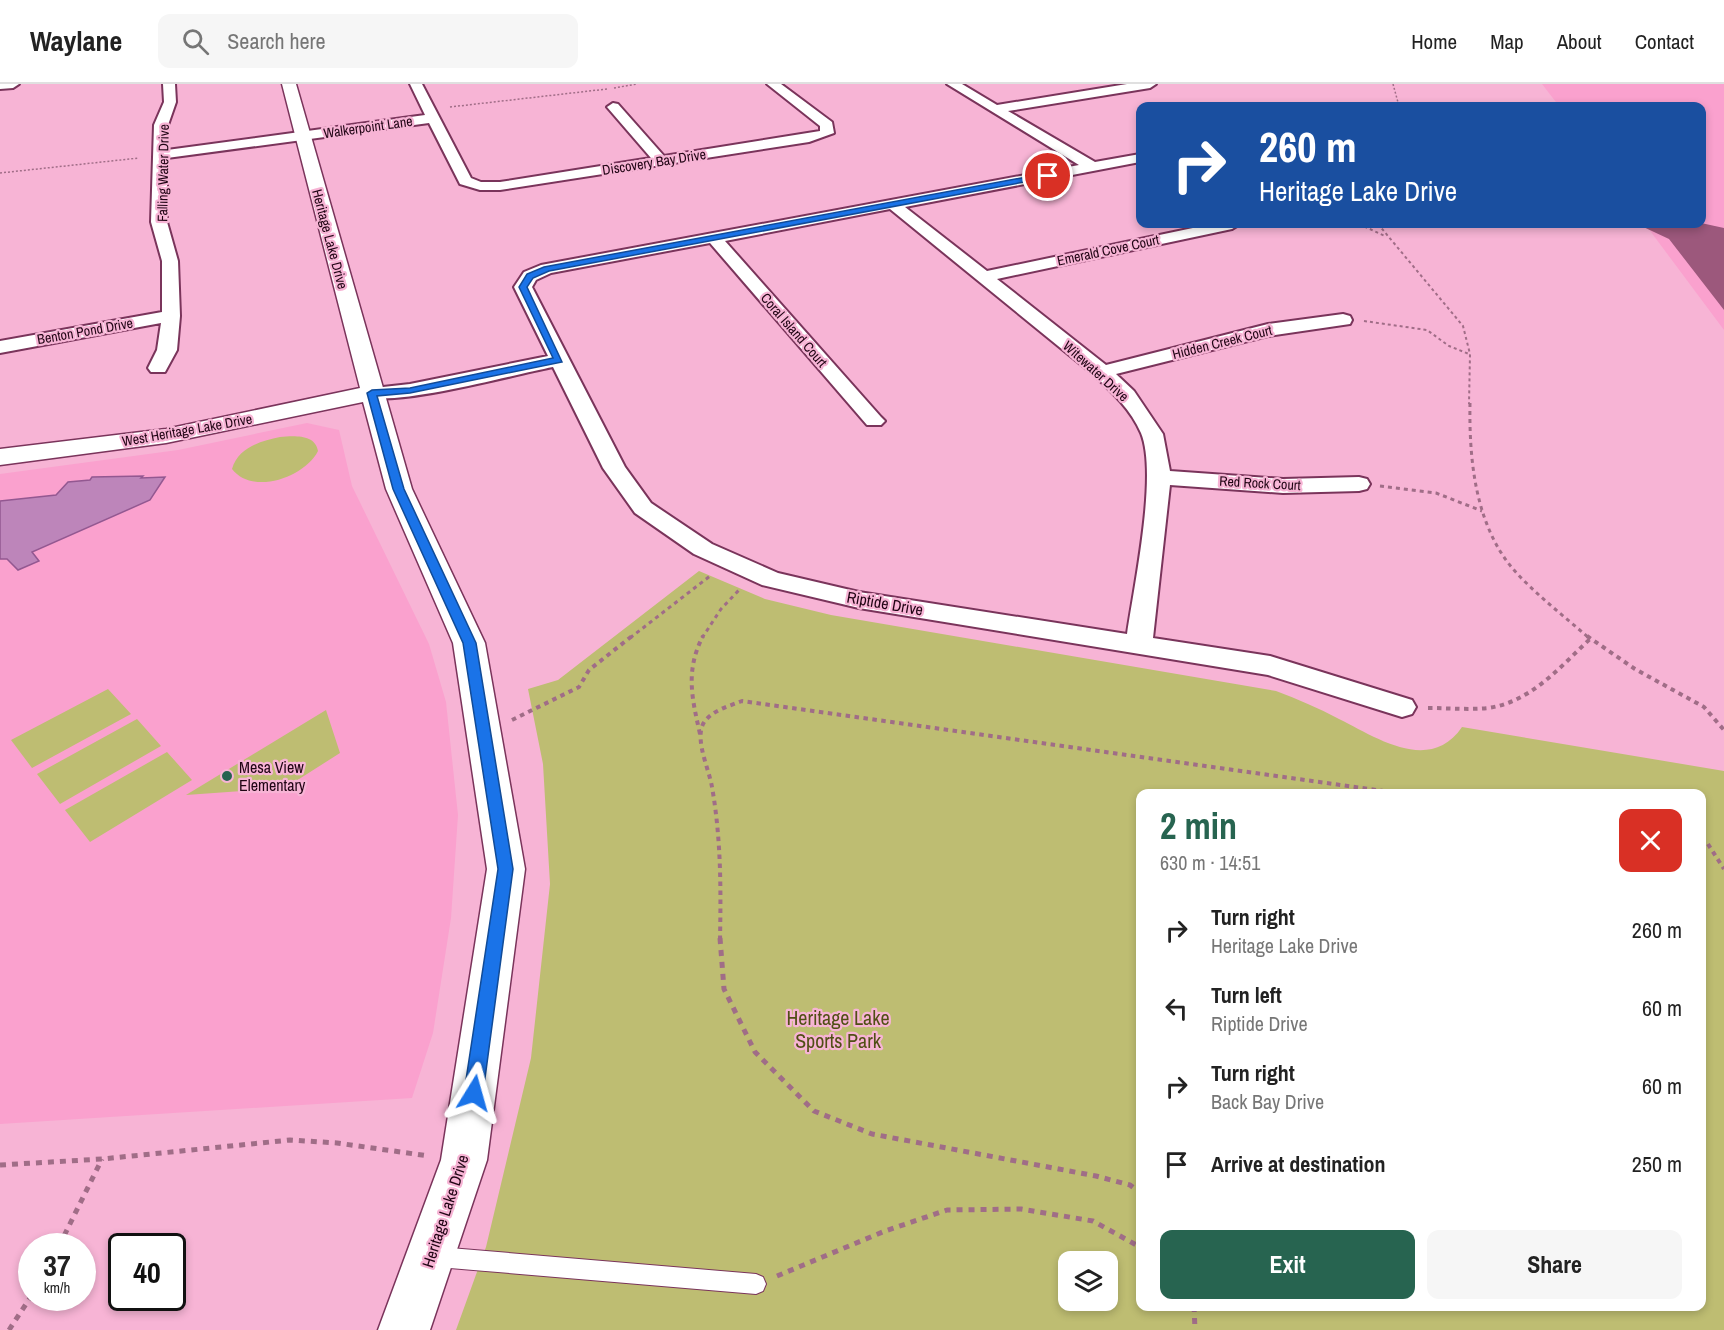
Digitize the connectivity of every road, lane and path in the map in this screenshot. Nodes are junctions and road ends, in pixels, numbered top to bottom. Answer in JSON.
{"nodes":[{"id":1,"x":13,"y":84,"type":"edge"},
{"id":2,"x":169,"y":84,"type":"edge"},
{"id":3,"x":289,"y":84,"type":"edge"},
{"id":4,"x":416,"y":84,"type":"edge"},
{"id":5,"x":612,"y":84,"type":"edge"},
{"id":6,"x":637,"y":84,"type":"edge"},
{"id":7,"x":773,"y":84,"type":"edge"},
{"id":8,"x":953,"y":84,"type":"edge"},
{"id":9,"x":1150,"y":84,"type":"edge"},
{"id":10,"x":1393,"y":84,"type":"edge"},
{"id":11,"x":0,"y":86,"type":"edge"},
{"id":12,"x":1128,"y":86,"type":"edge"},
{"id":13,"x":618,"y":87,"type":"junction"},
{"id":14,"x":1398,"y":102,"type":"edge"},
{"id":15,"x":613,"y":107,"type":"dead end"},
{"id":16,"x":994,"y":109,"type":"junction"},
{"id":17,"x":431,"y":114,"type":"junction"},
{"id":18,"x":301,"y":133,"type":"junction"},
{"id":19,"x":162,"y":152,"type":"junction"},
{"id":20,"x":1136,"y":159,"type":"edge"},
{"id":21,"x":660,"y":160,"type":"junction"},
{"id":22,"x":1093,"y":167,"type":"junction"},
{"id":23,"x":0,"y":173,"type":"edge"},
{"id":24,"x":480,"y":186,"type":"joint"},
{"id":25,"x":894,"y":205,"type":"junction"},
{"id":26,"x":1213,"y":228,"type":"edge"},
{"id":27,"x":1366,"y":228,"type":"edge"},
{"id":28,"x":1381,"y":228,"type":"edge"},
{"id":29,"x":1386,"y":236,"type":"junction"},
{"id":30,"x":714,"y":238,"type":"junction"},
{"id":31,"x":984,"y":277,"type":"junction"},
{"id":32,"x":171,"y":316,"type":"junction"},
{"id":33,"x":1343,"y":320,"type":"joint"},
{"id":34,"x":0,"y":347,"type":"edge"},
{"id":35,"x":556,"y":354,"type":"junction"},
{"id":36,"x":1470,"y":354,"type":"junction"},
{"id":37,"x":158,"y":368,"type":"dead end"},
{"id":38,"x":1102,"y":372,"type":"junction"},
{"id":39,"x":372,"y":393,"type":"junction"},
{"id":40,"x":874,"y":421,"type":"dead end"},
{"id":41,"x":0,"y":457,"type":"edge"},
{"id":42,"x":1160,"y":477,"type":"junction"},
{"id":43,"x":1359,"y":484,"type":"joint"},
{"id":44,"x":1483,"y":512,"type":"junction"},
{"id":45,"x":729,"y":561,"type":"junction"},
{"id":46,"x":757,"y":573,"type":"junction"},
{"id":47,"x":1590,"y":639,"type":"junction"},
{"id":48,"x":1139,"y":645,"type":"junction"},
{"id":49,"x":1402,"y":707,"type":"joint"},
{"id":50,"x":1724,"y":730,"type":"edge"},
{"id":51,"x":484,"y":733,"type":"junction"},
{"id":52,"x":700,"y":734,"type":"junction"},
{"id":53,"x":1371,"y":789,"type":"edge"},
{"id":54,"x":1706,"y":841,"type":"edge"},
{"id":55,"x":1724,"y":869,"type":"edge"},
{"id":56,"x":102,"y":1159,"type":"junction"},
{"id":57,"x":464,"y":1160,"type":"junction"},
{"id":58,"x":0,"y":1165,"type":"edge"},
{"id":59,"x":1136,"y":1190,"type":"edge"},
{"id":60,"x":65,"y":1233,"type":"edge"},
{"id":61,"x":1136,"y":1245,"type":"edge"},
{"id":62,"x":430,"y":1256,"type":"junction"},
{"id":63,"x":756,"y":1284,"type":"joint"},
{"id":64,"x":21,"y":1311,"type":"edge"},
{"id":65,"x":1194,"y":1311,"type":"edge"},
{"id":66,"x":9,"y":1330,"type":"edge"},
{"id":67,"x":404,"y":1330,"type":"edge"},
{"id":68,"x":1195,"y":1330,"type":"edge"}],
"edges":[{"from":1,"to":11,"type":"street"},
{"from":2,"to":19,"type":"street","name":"Falling Water Drive"},
{"from":3,"to":18,"type":"street","name":"Heritage Lake Drive"},
{"from":4,"to":17,"type":"street","name":"Walkerpoint Lane"},
{"from":5,"to":13,"type":"path"},
{"from":6,"to":13,"type":"path"},
{"from":7,"to":21,"type":"street","name":"Discovery Bay Drive"},
{"from":8,"to":16,"type":"street"},
{"from":9,"to":12,"type":"street"},
{"from":10,"to":14,"type":"path"},
{"from":12,"to":16,"type":"street"},
{"from":13,"to":17,"type":"path"},
{"from":15,"to":21,"type":"street"},
{"from":16,"to":22,"type":"street"},
{"from":17,"to":18,"type":"street","name":"Walkerpoint Lane"},
{"from":17,"to":24,"type":"street","name":"Walkerpoint Lane"},
{"from":18,"to":19,"type":"street","name":"Walkerpoint Lane"},
{"from":18,"to":39,"type":"street","name":"Heritage Lake Drive"},
{"from":19,"to":23,"type":"path"},
{"from":19,"to":32,"type":"street","name":"Falling Water Drive"},
{"from":20,"to":22,"type":"street"},
{"from":21,"to":24,"type":"street","name":"Discovery Bay Drive"},
{"from":22,"to":25,"type":"street"},
{"from":25,"to":30,"type":"street"},
{"from":25,"to":31,"type":"street","name":"Witewater Drive"},
{"from":26,"to":31,"type":"street","name":"Emerald Cove Court"},
{"from":27,"to":29,"type":"path"},
{"from":28,"to":29,"type":"path"},
{"from":29,"to":36,"type":"path"},
{"from":30,"to":35,"type":"street","name":"Riptide Drive"},
{"from":30,"to":40,"type":"street","name":"Coral Island Court"},
{"from":31,"to":38,"type":"street","name":"Witewater Drive"},
{"from":32,"to":34,"type":"street","name":"Benton Pond Drive"},
{"from":32,"to":37,"type":"street","name":"Falling Water Drive"},
{"from":33,"to":36,"type":"path"},
{"from":33,"to":38,"type":"street","name":"Hidden Creek Court"},
{"from":35,"to":39,"type":"street"},
{"from":35,"to":45,"type":"street","name":"Riptide Drive"},
{"from":36,"to":44,"type":"path"},
{"from":38,"to":42,"type":"street","name":"Witewater Drive"},
{"from":39,"to":41,"type":"street","name":"West Heritage Lake Drive"},
{"from":39,"to":51,"type":"street","name":"Heritage Lake Drive"},
{"from":42,"to":43,"type":"street","name":"Red Rock Court"},
{"from":42,"to":48,"type":"street","name":"Witewater Drive"},
{"from":43,"to":44,"type":"path"},
{"from":44,"to":47,"type":"path"},
{"from":45,"to":46,"type":"street","name":"Riptide Drive"},
{"from":45,"to":51,"type":"path"},
{"from":46,"to":48,"type":"street","name":"Riptide Drive"},
{"from":46,"to":52,"type":"path"},
{"from":47,"to":49,"type":"path"},
{"from":47,"to":50,"type":"path"},
{"from":48,"to":49,"type":"street","name":"Riptide Drive"},
{"from":51,"to":57,"type":"street","name":"Heritage Lake Drive"},
{"from":52,"to":53,"type":"path"},
{"from":52,"to":59,"type":"path"},
{"from":54,"to":55,"type":"path"},
{"from":56,"to":57,"type":"path"},
{"from":56,"to":58,"type":"path"},
{"from":56,"to":60,"type":"path"},
{"from":57,"to":62,"type":"street","name":"Heritage Lake Drive"},
{"from":61,"to":63,"type":"path"},
{"from":62,"to":63,"type":"lane"},
{"from":62,"to":67,"type":"street","name":"Heritage Lake Drive"},
{"from":64,"to":66,"type":"path"},
{"from":65,"to":68,"type":"path"}]}
